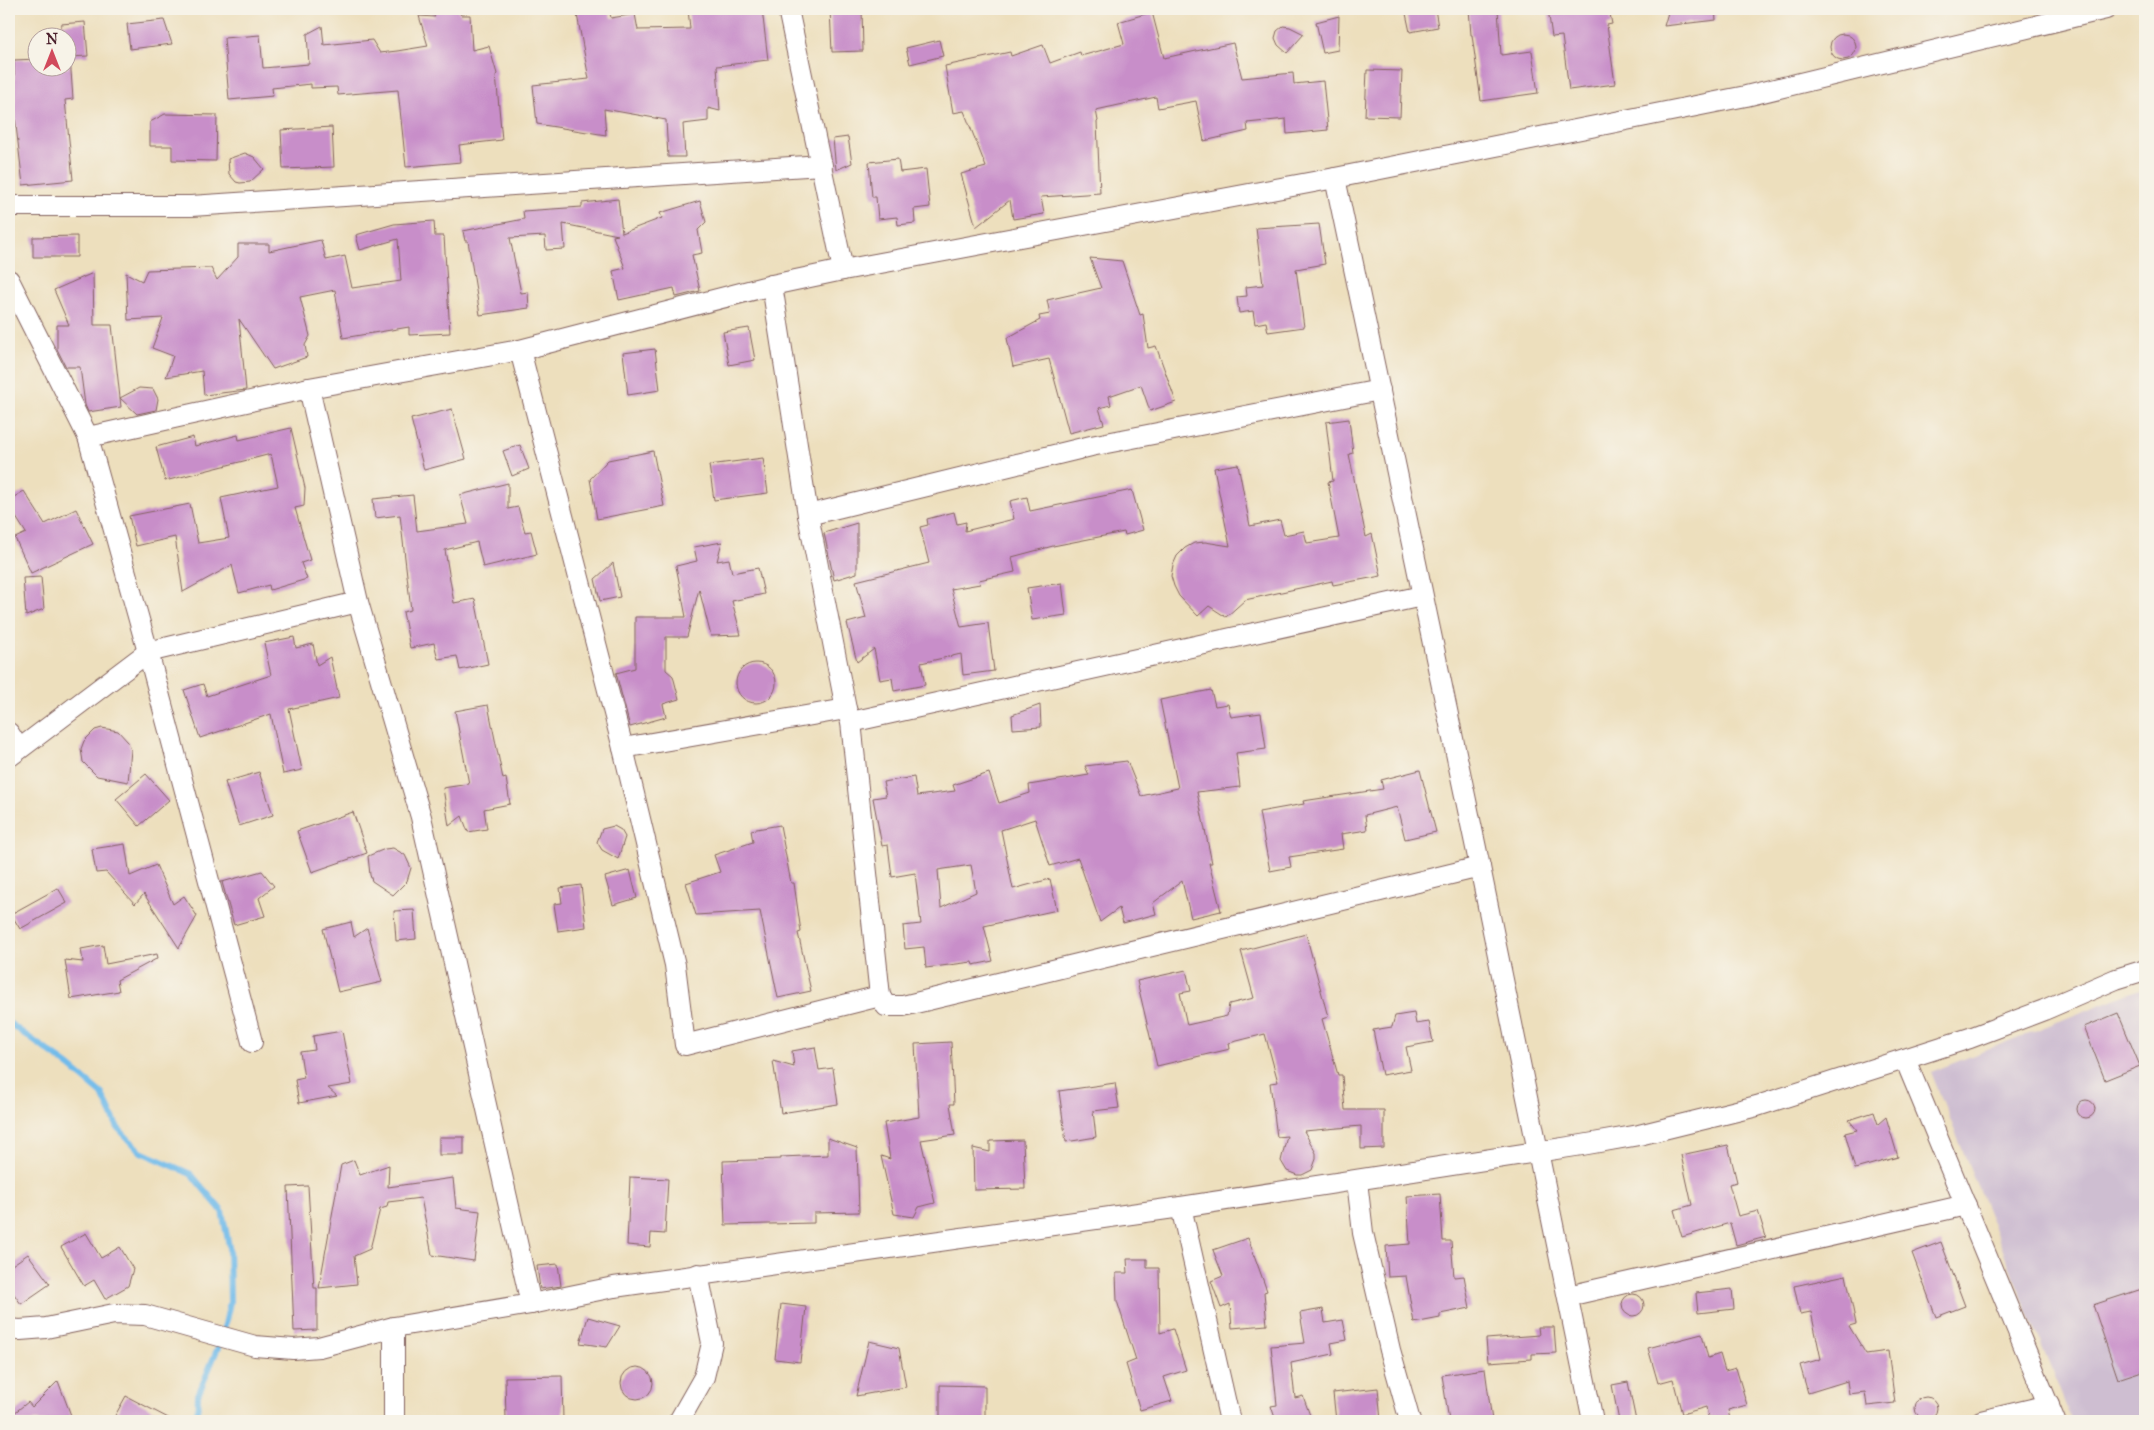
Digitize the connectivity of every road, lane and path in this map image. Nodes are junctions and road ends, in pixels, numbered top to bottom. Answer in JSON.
{"nodes":[{"id":1,"x":788,"y":9,"type":"edge"},
{"id":2,"x":2106,"y":9,"type":"edge"},
{"id":3,"x":822,"y":165,"type":"junction"},
{"id":4,"x":1335,"y":178,"type":"junction"},
{"id":5,"x":9,"y":206,"type":"edge"},
{"id":6,"x":843,"y":270,"type":"junction"},
{"id":7,"x":9,"y":280,"type":"edge"},
{"id":8,"x":772,"y":285,"type":"junction"},
{"id":9,"x":520,"y":350,"type":"junction"},
{"id":10,"x":309,"y":388,"type":"junction"},
{"id":11,"x":1380,"y":390,"type":"junction"},
{"id":12,"x":88,"y":437,"type":"junction"},
{"id":13,"x":808,"y":514,"type":"junction"},
{"id":14,"x":1422,"y":596,"type":"junction"},
{"id":15,"x":358,"y":602,"type":"junction"},
{"id":16,"x":148,"y":652,"type":"junction"},
{"id":17,"x":848,"y":715,"type":"junction"},
{"id":18,"x":12,"y":746,"type":"edge"},
{"id":19,"x":623,"y":748,"type":"junction"},
{"id":20,"x":1480,"y":866,"type":"junction"},
{"id":21,"x":2145,"y":970,"type":"edge"},
{"id":22,"x":880,"y":996,"type":"junction"},
{"id":23,"x":252,"y":1042,"type":"dead end"},
{"id":24,"x":1905,"y":1059,"type":"junction"},
{"id":25,"x":1538,"y":1151,"type":"junction"},
{"id":26,"x":1357,"y":1181,"type":"junction"},
{"id":27,"x":1966,"y":1205,"type":"junction"},
{"id":28,"x":1181,"y":1207,"type":"junction"},
{"id":29,"x":698,"y":1274,"type":"junction"},
{"id":30,"x":1568,"y":1296,"type":"junction"},
{"id":31,"x":531,"y":1304,"type":"junction"},
{"id":32,"x":394,"y":1327,"type":"junction"},
{"id":33,"x":9,"y":1329,"type":"edge"},
{"id":34,"x":2052,"y":1413,"type":"edge"},
{"id":35,"x":394,"y":1421,"type":"edge"},
{"id":36,"x":678,"y":1421,"type":"edge"},
{"id":37,"x":1230,"y":1421,"type":"edge"},
{"id":38,"x":1410,"y":1421,"type":"edge"},
{"id":39,"x":1593,"y":1421,"type":"edge"},
{"id":40,"x":1980,"y":1421,"type":"edge"}],
"edges":[{"from":1,"to":3,"type":"street"},
{"from":2,"to":4,"type":"street"},
{"from":3,"to":5,"type":"street"},
{"from":3,"to":6,"type":"street"},
{"from":4,"to":6,"type":"street"},
{"from":4,"to":11,"type":"street"},
{"from":6,"to":8,"type":"street"},
{"from":7,"to":12,"type":"street"},
{"from":8,"to":9,"type":"street"},
{"from":8,"to":13,"type":"street"},
{"from":9,"to":10,"type":"street"},
{"from":9,"to":19,"type":"street"},
{"from":10,"to":12,"type":"street"},
{"from":10,"to":15,"type":"street"},
{"from":11,"to":13,"type":"street"},
{"from":11,"to":14,"type":"street"},
{"from":12,"to":16,"type":"street"},
{"from":13,"to":17,"type":"street"},
{"from":14,"to":17,"type":"street"},
{"from":14,"to":20,"type":"street"},
{"from":15,"to":16,"type":"street"},
{"from":15,"to":31,"type":"street"},
{"from":16,"to":18,"type":"street"},
{"from":16,"to":23,"type":"street"},
{"from":17,"to":19,"type":"street"},
{"from":17,"to":22,"type":"street"},
{"from":19,"to":22,"type":"street"},
{"from":20,"to":22,"type":"street"},
{"from":20,"to":25,"type":"street"},
{"from":21,"to":24,"type":"street"},
{"from":24,"to":25,"type":"street"},
{"from":24,"to":27,"type":"street"},
{"from":25,"to":26,"type":"street"},
{"from":25,"to":30,"type":"street"},
{"from":26,"to":28,"type":"street"},
{"from":26,"to":38,"type":"street"},
{"from":27,"to":30,"type":"street"},
{"from":27,"to":34,"type":"street"},
{"from":28,"to":29,"type":"street"},
{"from":28,"to":37,"type":"street"},
{"from":29,"to":31,"type":"street"},
{"from":29,"to":36,"type":"street"},
{"from":30,"to":39,"type":"street"},
{"from":31,"to":32,"type":"street"},
{"from":32,"to":33,"type":"street"},
{"from":32,"to":35,"type":"street"},
{"from":34,"to":40,"type":"street"}]}
